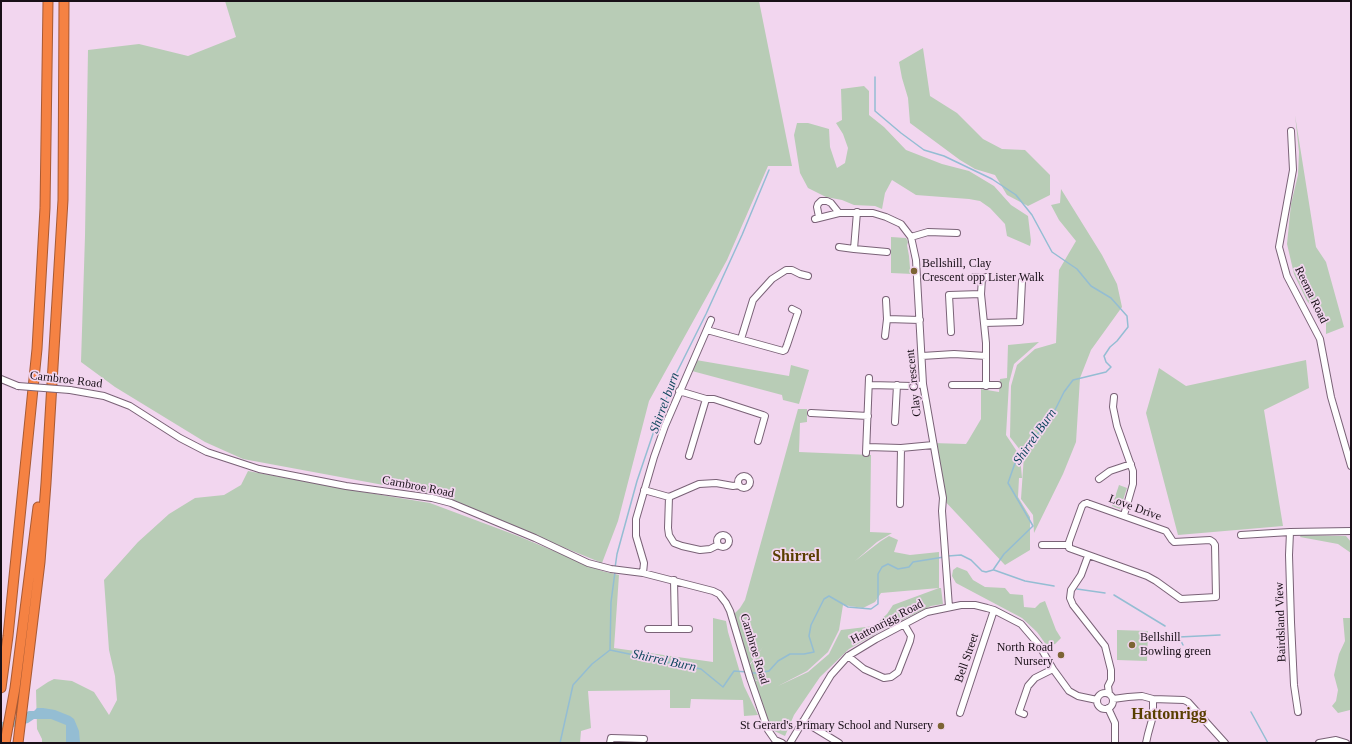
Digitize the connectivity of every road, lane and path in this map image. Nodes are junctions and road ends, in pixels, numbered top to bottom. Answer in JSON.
{"nodes":[{"id":1,"x":48,"y":1,"type":"edge"},
{"id":2,"x":64,"y":1,"type":"edge"},
{"id":3,"x":1291,"y":131,"type":"dead end"},
{"id":4,"x":858,"y":212,"type":"junction"},
{"id":5,"x":839,"y":213,"type":"junction"},
{"id":6,"x":956,"y":232,"type":"dead end"},
{"id":7,"x":912,"y":237,"type":"junction"},
{"id":8,"x":838,"y":247,"type":"dead end"},
{"id":9,"x":854,"y":248,"type":"junction"},
{"id":10,"x":887,"y":252,"type":"dead end"},
{"id":11,"x":808,"y":276,"type":"dead end"},
{"id":12,"x":974,"y":277,"type":"dead end"},
{"id":13,"x":1022,"y":281,"type":"dead end"},
{"id":14,"x":981,"y":294,"type":"junction"},
{"id":15,"x":886,"y":300,"type":"dead end"},
{"id":16,"x":792,"y":309,"type":"dead end"},
{"id":17,"x":887,"y":319,"type":"junction"},
{"id":18,"x":711,"y":320,"type":"dead end"},
{"id":19,"x":920,"y":320,"type":"junction"},
{"id":20,"x":984,"y":323,"type":"junction"},
{"id":21,"x":707,"y":330,"type":"junction"},
{"id":22,"x":951,"y":332,"type":"dead end"},
{"id":23,"x":885,"y":336,"type":"dead end"},
{"id":24,"x":741,"y":339,"type":"junction"},
{"id":25,"x":922,"y":356,"type":"junction"},
{"id":26,"x":986,"y":356,"type":"junction"},
{"id":27,"x":869,"y":378,"type":"dead end"},
{"id":28,"x":1,"y":379,"type":"edge"},
{"id":29,"x":924,"y":384,"type":"junction"},
{"id":30,"x":869,"y":385,"type":"junction"},
{"id":31,"x":898,"y":385,"type":"junction"},
{"id":32,"x":952,"y":385,"type":"dead end"},
{"id":33,"x":986,"y":386,"type":"junction"},
{"id":34,"x":998,"y":386,"type":"dead end"},
{"id":35,"x":679,"y":391,"type":"junction"},
{"id":36,"x":1114,"y":397,"type":"dead end"},
{"id":37,"x":706,"y":399,"type":"junction"},
{"id":38,"x":811,"y":413,"type":"dead end"},
{"id":39,"x":868,"y":416,"type":"junction"},
{"id":40,"x":895,"y":422,"type":"dead end"},
{"id":41,"x":48,"y":428,"type":"junction"},
{"id":42,"x":758,"y":441,"type":"dead end"},
{"id":43,"x":933,"y":445,"type":"junction"},
{"id":44,"x":900,"y":448,"type":"junction"},
{"id":45,"x":689,"y":456,"type":"dead end"},
{"id":46,"x":1131,"y":464,"type":"junction"},
{"id":47,"x":1351,"y":466,"type":"edge"},
{"id":48,"x":1099,"y":479,"type":"dead end"},
{"id":49,"x":739,"y":484,"type":"dead end"},
{"id":50,"x":644,"y":490,"type":"junction"},
{"id":51,"x":669,"y":497,"type":"junction"},
{"id":52,"x":900,"y":504,"type":"dead end"},
{"id":53,"x":1124,"y":515,"type":"junction"},
{"id":54,"x":1351,"y":531,"type":"edge"},
{"id":55,"x":1290,"y":532,"type":"junction"},
{"id":56,"x":1241,"y":535,"type":"dead end"},
{"id":57,"x":718,"y":544,"type":"dead end"},
{"id":58,"x":1042,"y":545,"type":"dead end"},
{"id":59,"x":1069,"y":545,"type":"junction"},
{"id":60,"x":1088,"y":556,"type":"junction"},
{"id":61,"x":643,"y":573,"type":"junction"},
{"id":62,"x":674,"y":580,"type":"junction"},
{"id":63,"x":949,"y":607,"type":"junction"},
{"id":64,"x":994,"y":610,"type":"junction"},
{"id":65,"x":904,"y":624,"type":"junction"},
{"id":66,"x":648,"y":629,"type":"dead end"},
{"id":67,"x":675,"y":629,"type":"junction"},
{"id":68,"x":689,"y":629,"type":"dead end"},
{"id":69,"x":8,"y":636,"type":"junction"},
{"id":70,"x":848,"y":656,"type":"junction"},
{"id":71,"x":1,"y":665,"type":"edge"},
{"id":72,"x":1053,"y":669,"type":"junction"},
{"id":73,"x":1,"y":688,"type":"edge"},
{"id":74,"x":1111,"y":697,"type":"junction"},
{"id":75,"x":1153,"y":699,"type":"junction"},
{"id":76,"x":1097,"y":700,"type":"junction"},
{"id":77,"x":1108,"y":708,"type":"junction"},
{"id":78,"x":1298,"y":712,"type":"dead end"},
{"id":79,"x":960,"y":713,"type":"dead end"},
{"id":80,"x":1024,"y":714,"type":"dead end"},
{"id":81,"x":803,"y":721,"type":"junction"},
{"id":82,"x":644,"y":739,"type":"dead end"},
{"id":83,"x":829,"y":740,"type":"edge"},
{"id":84,"x":5,"y":743,"type":"edge"},
{"id":85,"x":18,"y":743,"type":"edge"},
{"id":86,"x":610,"y":743,"type":"edge"},
{"id":87,"x":782,"y":743,"type":"edge"},
{"id":88,"x":790,"y":743,"type":"edge"},
{"id":89,"x":839,"y":743,"type":"edge"},
{"id":90,"x":1115,"y":743,"type":"edge"},
{"id":91,"x":1146,"y":743,"type":"edge"},
{"id":92,"x":1226,"y":743,"type":"edge"},
{"id":93,"x":1320,"y":743,"type":"edge"},
{"id":94,"x":1346,"y":743,"type":"edge"}],
"edges":[{"from":1,"to":69,"type":"highway"},
{"from":2,"to":41,"type":"highway"},
{"from":3,"to":47,"type":"street","name":"Reema Road"},
{"from":4,"to":5,"type":"street"},
{"from":4,"to":7,"type":"street"},
{"from":4,"to":9,"type":"street"},
{"from":5,"to":5,"type":"street"},
{"from":6,"to":7,"type":"street"},
{"from":7,"to":19,"type":"street","name":"Clay Crescent"},
{"from":8,"to":9,"type":"street"},
{"from":9,"to":10,"type":"street"},
{"from":11,"to":24,"type":"street"},
{"from":12,"to":14,"type":"street"},
{"from":13,"to":20,"type":"street"},
{"from":14,"to":20,"type":"street"},
{"from":14,"to":22,"type":"street"},
{"from":15,"to":17,"type":"street"},
{"from":16,"to":24,"type":"street"},
{"from":17,"to":19,"type":"street"},
{"from":17,"to":23,"type":"street"},
{"from":18,"to":21,"type":"street"},
{"from":19,"to":25,"type":"street","name":"Clay Crescent"},
{"from":20,"to":26,"type":"street"},
{"from":21,"to":24,"type":"street"},
{"from":21,"to":35,"type":"street"},
{"from":25,"to":26,"type":"street"},
{"from":25,"to":29,"type":"street","name":"Clay Crescent"},
{"from":26,"to":33,"type":"street"},
{"from":27,"to":30,"type":"street"},
{"from":28,"to":61,"type":"street","name":"Carnbroe Road","bridge":true},
{"from":29,"to":31,"type":"street"},
{"from":29,"to":43,"type":"street","name":"Clay Crescent"},
{"from":30,"to":31,"type":"street"},
{"from":30,"to":39,"type":"street"},
{"from":31,"to":40,"type":"street"},
{"from":32,"to":33,"type":"street"},
{"from":33,"to":34,"type":"street"},
{"from":35,"to":37,"type":"street"},
{"from":35,"to":50,"type":"street"},
{"from":36,"to":46,"type":"street"},
{"from":37,"to":42,"type":"street"},
{"from":37,"to":45,"type":"street"},
{"from":38,"to":39,"type":"street"},
{"from":39,"to":44,"type":"street"},
{"from":41,"to":84,"type":"highway"},
{"from":41,"to":85,"type":"highway"},
{"from":43,"to":44,"type":"street"},
{"from":43,"to":63,"type":"street","name":"Clay Crescent"},
{"from":44,"to":52,"type":"street"},
{"from":46,"to":48,"type":"street"},
{"from":46,"to":53,"type":"street"},
{"from":49,"to":51,"type":"street"},
{"from":50,"to":51,"type":"street"},
{"from":50,"to":61,"type":"street"},
{"from":51,"to":57,"type":"street"},
{"from":53,"to":59,"type":"street","name":"Love Drive"},
{"from":53,"to":60,"type":"street","name":"Love Drive"},
{"from":54,"to":55,"type":"street"},
{"from":55,"to":56,"type":"street"},
{"from":55,"to":78,"type":"street","name":"Bairdsland View"},
{"from":58,"to":59,"type":"street"},
{"from":59,"to":60,"type":"street","name":"Love Drive"},
{"from":60,"to":74,"type":"street"},
{"from":61,"to":62,"type":"street","name":"Carnbroe Road"},
{"from":62,"to":67,"type":"street"},
{"from":62,"to":87,"type":"street","name":"Carnbroe Road"},
{"from":63,"to":64,"type":"street","name":"Hattonrigg Road"},
{"from":63,"to":65,"type":"street","name":"Hattonrigg Road"},
{"from":64,"to":72,"type":"street","name":"Hattonrigg Road"},
{"from":64,"to":79,"type":"street","name":"Bell Street"},
{"from":65,"to":70,"type":"street","name":"Hattonrigg Road"},
{"from":65,"to":70,"type":"street"},
{"from":66,"to":67,"type":"street"},
{"from":67,"to":68,"type":"street"},
{"from":69,"to":71,"type":"highway"},
{"from":69,"to":73,"type":"highway"},
{"from":70,"to":81,"type":"street","name":"Hattonrigg Road"},
{"from":72,"to":76,"type":"street","name":"Hattonrigg Road"},
{"from":72,"to":80,"type":"street"},
{"from":74,"to":75,"type":"street"},
{"from":74,"to":76,"type":"street"},
{"from":74,"to":77,"type":"street"},
{"from":75,"to":91,"type":"street"},
{"from":75,"to":92,"type":"street"},
{"from":76,"to":77,"type":"street"},
{"from":77,"to":90,"type":"street"},
{"from":81,"to":83,"type":"street"},
{"from":81,"to":88,"type":"street","name":"Hattonrigg Road"},
{"from":82,"to":86,"type":"street"},
{"from":83,"to":89,"type":"street"},
{"from":93,"to":94,"type":"street"}]}
